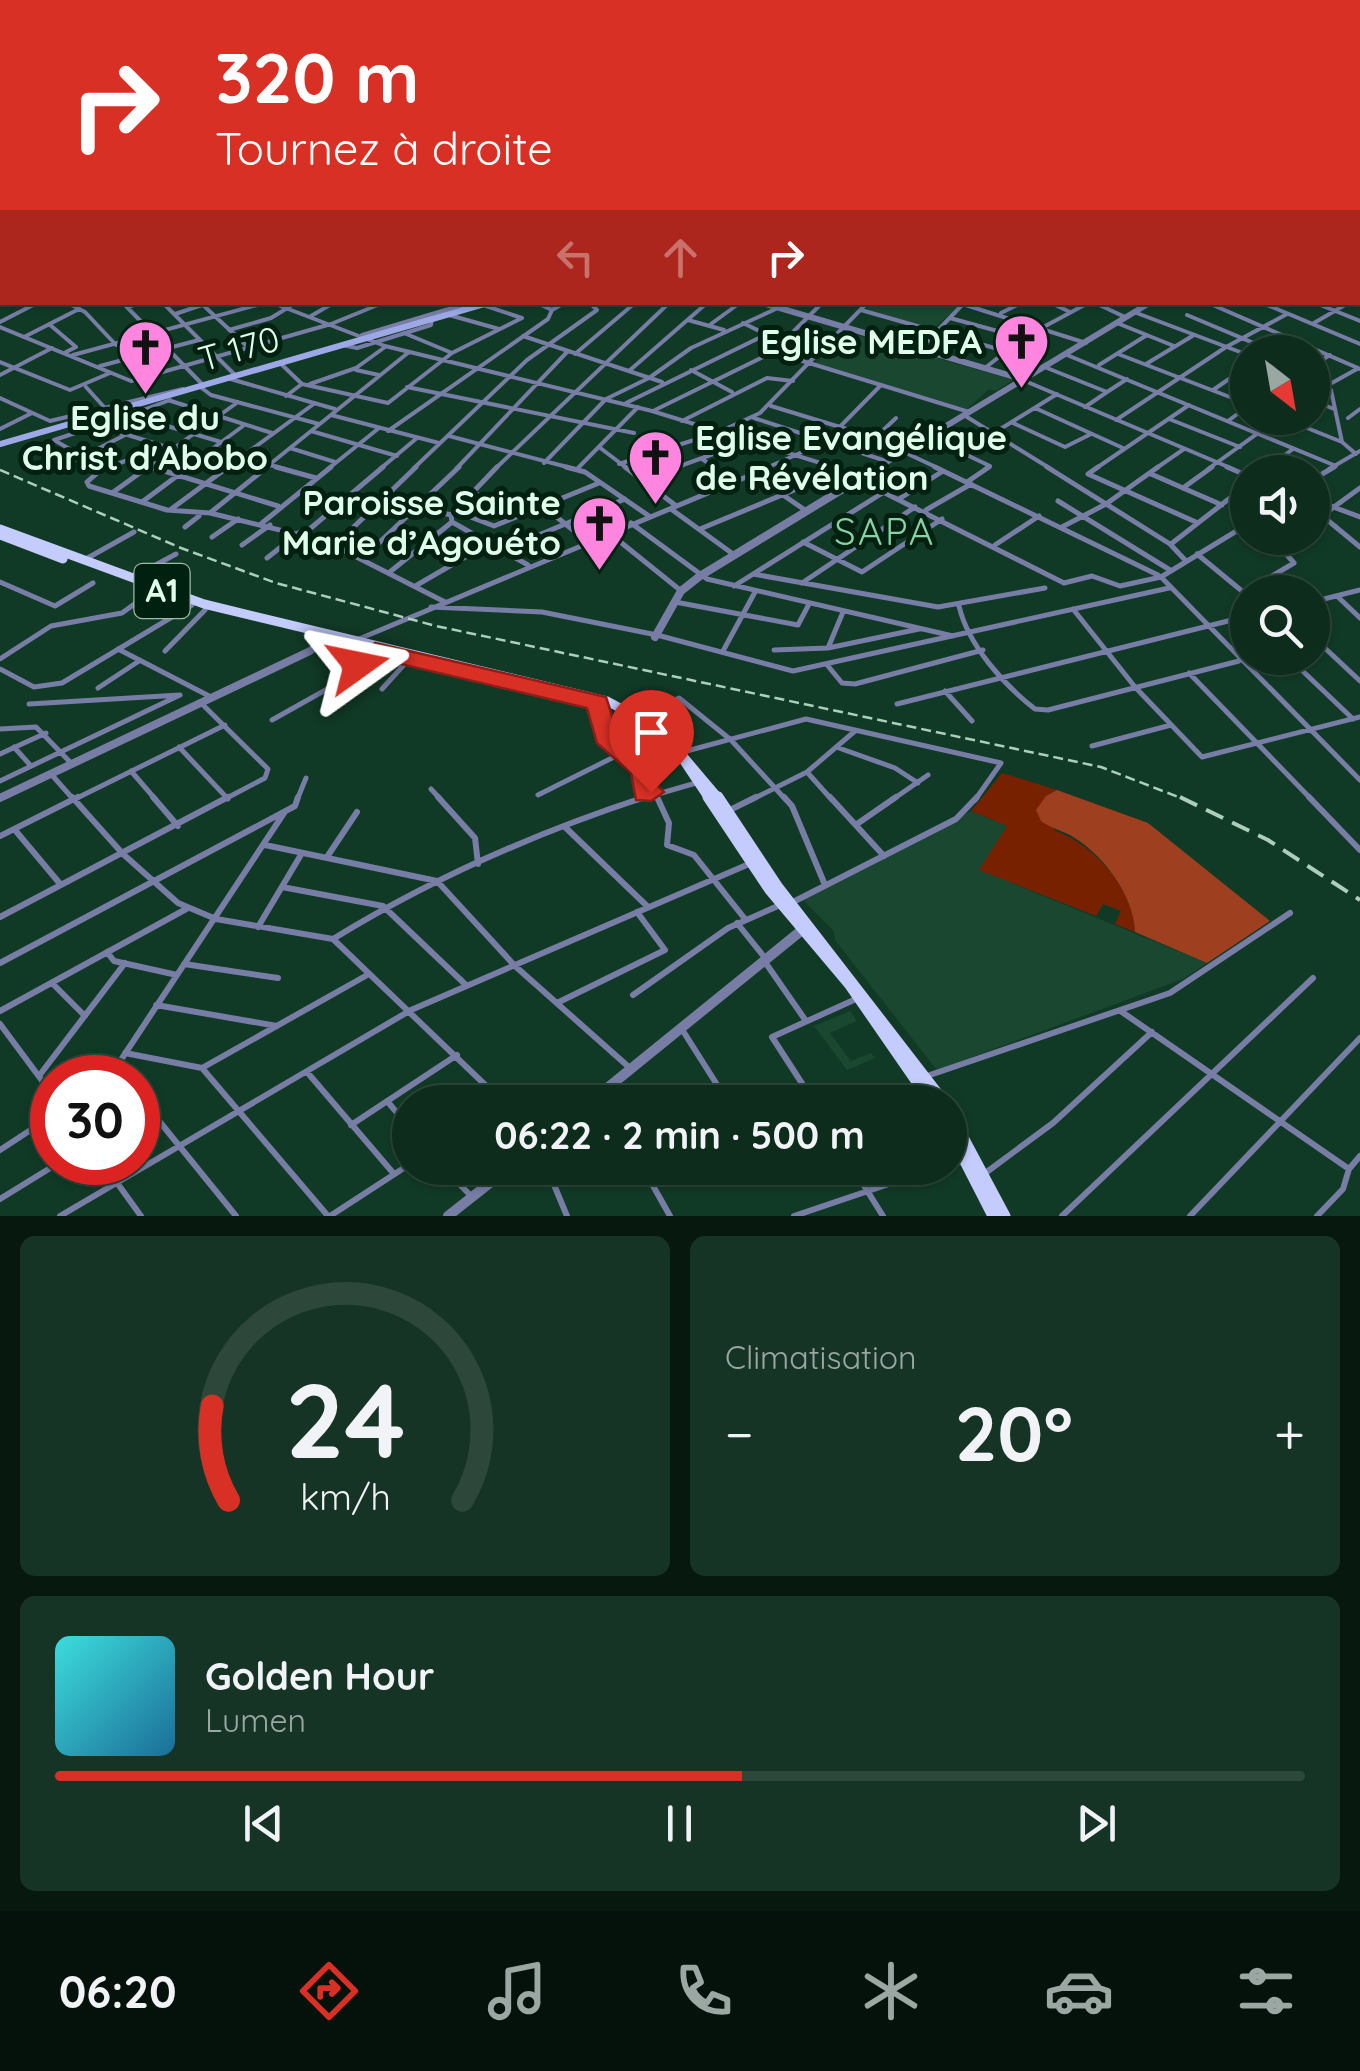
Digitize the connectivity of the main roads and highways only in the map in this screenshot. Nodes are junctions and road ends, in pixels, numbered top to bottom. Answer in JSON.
{"nodes":[{"id":1,"x":479,"y":305,"type":"edge"},
{"id":2,"x":0,"y":444,"type":"edge"},
{"id":3,"x":0,"y":532,"type":"edge"},
{"id":4,"x":328,"y":637,"type":"junction"},
{"id":5,"x":350,"y":642,"type":"junction"},
{"id":6,"x":786,"y":904,"type":"junction"},
{"id":7,"x":806,"y":928,"type":"junction"},
{"id":8,"x":919,"y":1085,"type":"edge"},
{"id":9,"x":933,"y":1085,"type":"edge"},
{"id":10,"x":967,"y":1144,"type":"edge"},
{"id":11,"x":967,"y":1161,"type":"edge"},
{"id":12,"x":993,"y":1216,"type":"edge"},
{"id":13,"x":1005,"y":1216,"type":"edge"}],
"edges":[{"from":1,"to":2,"type":"main road","name":"T 170"},
{"from":3,"to":4,"type":"main road","number":"A1"},
{"from":3,"to":4,"type":"main road","number":"A1"},
{"from":4,"to":5,"type":"main road","number":"A1"},
{"from":5,"to":6,"type":"main road","number":"A1"},
{"from":5,"to":6,"type":"main road","number":"A1"},
{"from":6,"to":7,"type":"main road","number":"A1"},
{"from":7,"to":8,"type":"main road","number":"A1"},
{"from":7,"to":9,"type":"main road","number":"A1"},
{"from":10,"to":13,"type":"main road"},
{"from":11,"to":12,"type":"main road"}]}
